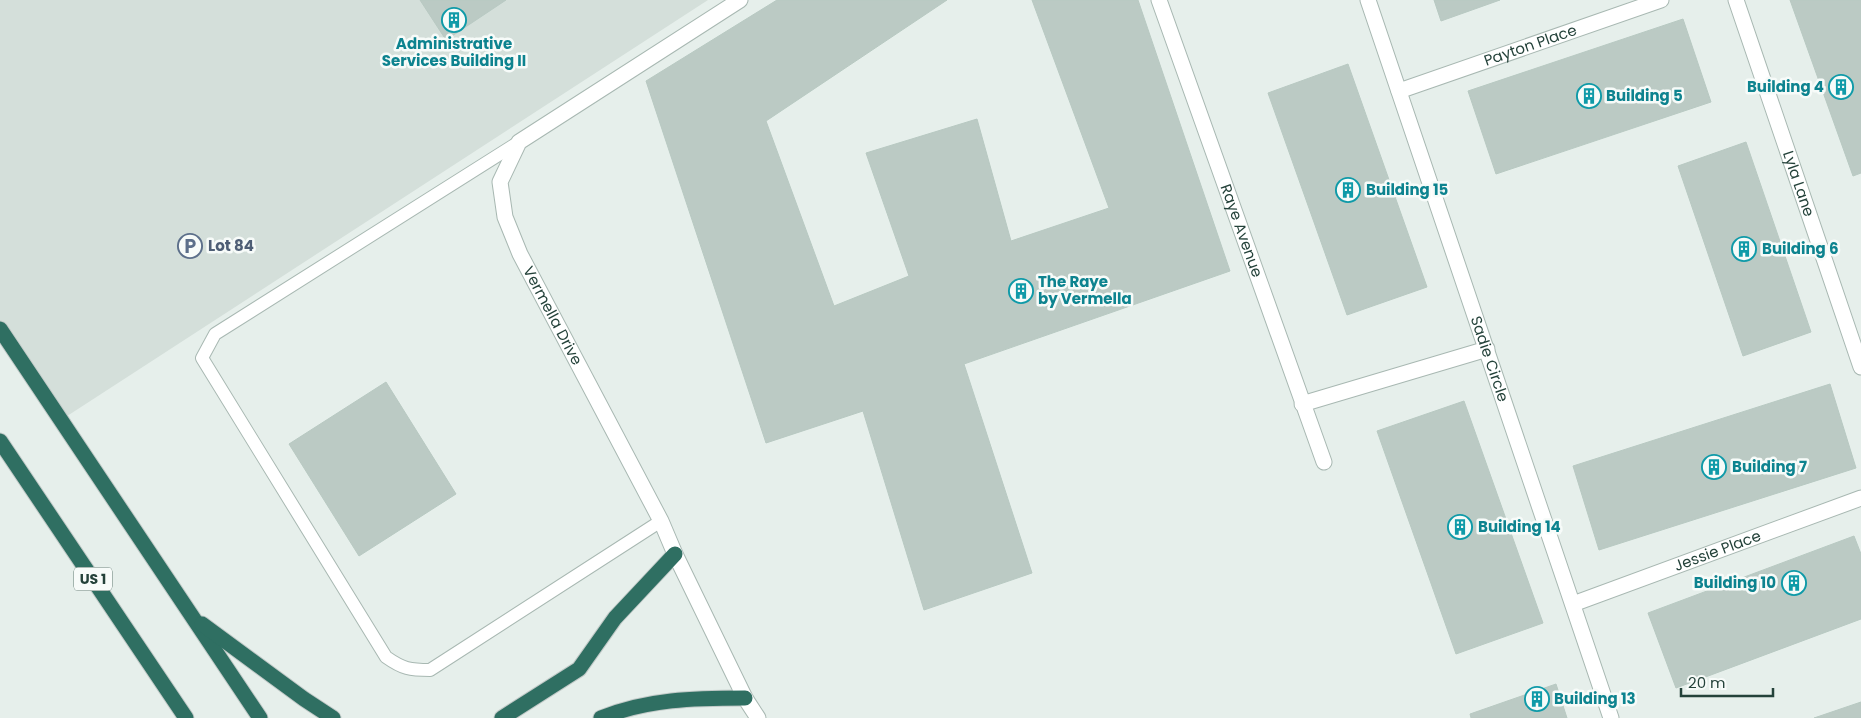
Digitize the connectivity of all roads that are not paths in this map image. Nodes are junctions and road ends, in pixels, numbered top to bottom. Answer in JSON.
{"nodes":[{"id":1,"x":740,"y":0,"type":"edge"},
{"id":2,"x":1159,"y":0,"type":"edge"},
{"id":3,"x":1368,"y":0,"type":"edge"},
{"id":4,"x":1661,"y":0,"type":"edge"},
{"id":5,"x":1736,"y":0,"type":"edge"},
{"id":6,"x":1399,"y":91,"type":"junction"},
{"id":7,"x":519,"y":142,"type":"junction"},
{"id":8,"x":0,"y":329,"type":"edge"},
{"id":9,"x":1487,"y":349,"type":"junction"},
{"id":10,"x":1861,"y":368,"type":"edge"},
{"id":11,"x":1302,"y":404,"type":"junction"},
{"id":12,"x":0,"y":440,"type":"edge"},
{"id":13,"x":1324,"y":462,"type":"dead end"},
{"id":14,"x":1861,"y":498,"type":"edge"},
{"id":15,"x":661,"y":522,"type":"junction"},
{"id":16,"x":675,"y":554,"type":"junction"},
{"id":17,"x":1574,"y":604,"type":"junction"},
{"id":18,"x":193,"y":617,"type":"junction"},
{"id":19,"x":745,"y":698,"type":"junction"},
{"id":20,"x":186,"y":718,"type":"edge"},
{"id":21,"x":260,"y":718,"type":"edge"},
{"id":22,"x":333,"y":718,"type":"edge"},
{"id":23,"x":502,"y":718,"type":"edge"},
{"id":24,"x":601,"y":718,"type":"edge"},
{"id":25,"x":758,"y":718,"type":"edge"},
{"id":26,"x":1611,"y":718,"type":"edge"}],
"edges":[{"from":1,"to":7,"type":"street"},
{"from":2,"to":11,"type":"street","name":"Raye Avenue"},
{"from":3,"to":6,"type":"street","name":"Sadie Circle"},
{"from":4,"to":6,"type":"street","name":"Payton Place"},
{"from":5,"to":10,"type":"street","name":"Lyla Lane"},
{"from":6,"to":9,"type":"street","name":"Sadie Circle"},
{"from":7,"to":15,"type":"street","name":"Vermella Drive"},
{"from":7,"to":15,"type":"lane"},
{"from":8,"to":18,"type":"highway"},
{"from":9,"to":11,"type":"street"},
{"from":9,"to":17,"type":"street","name":"Sadie Circle"},
{"from":11,"to":13,"type":"street","name":"Raye Avenue"},
{"from":12,"to":20,"type":"highway","number":"US 1"},
{"from":14,"to":17,"type":"street","name":"Jessie Place"},
{"from":15,"to":16,"type":"street","name":"Vermella Drive"},
{"from":16,"to":19,"type":"street","name":"Vermella Drive"},
{"from":16,"to":23,"type":"highway"},
{"from":17,"to":26,"type":"street","name":"Sadie Circle"},
{"from":18,"to":21,"type":"highway"},
{"from":18,"to":22,"type":"highway"},
{"from":19,"to":24,"type":"highway"},
{"from":19,"to":25,"type":"street","name":"Vermella Drive"}]}
